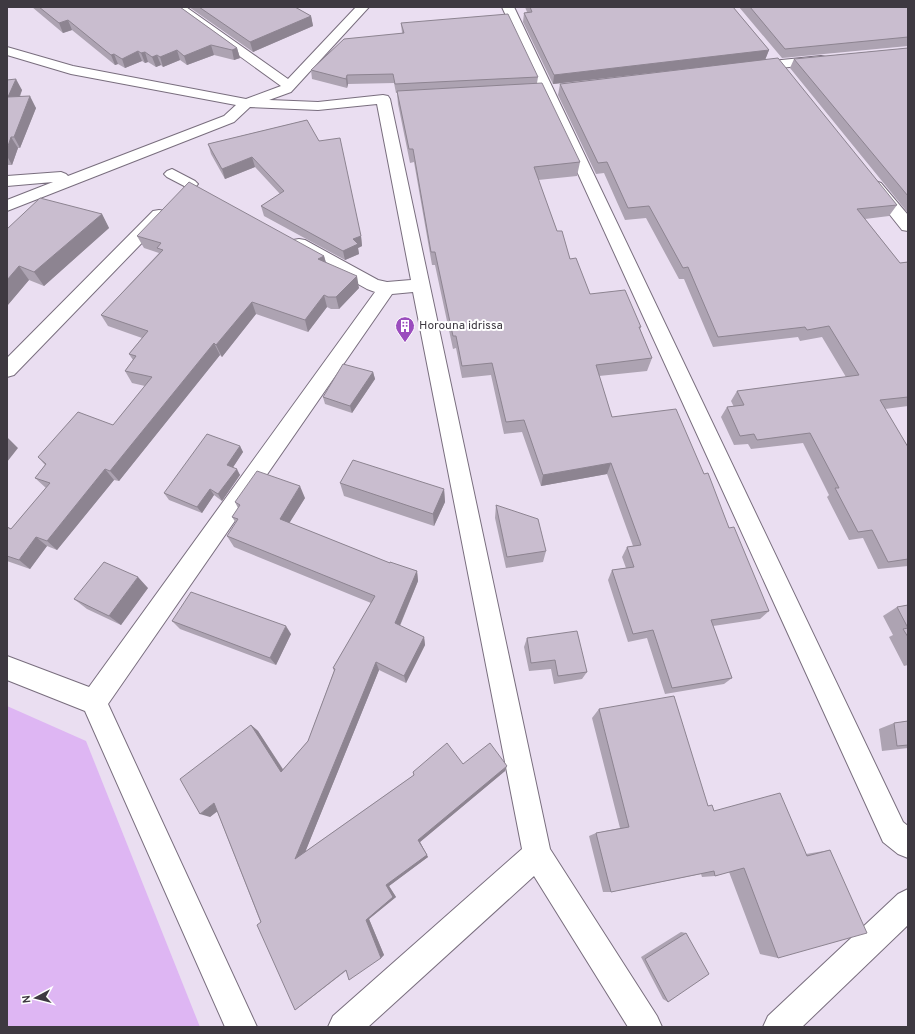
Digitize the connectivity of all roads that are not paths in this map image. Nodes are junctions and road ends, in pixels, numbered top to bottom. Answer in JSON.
{"nodes":[{"id":1,"x":178,"y":7,"type":"edge"},
{"id":2,"x":363,"y":7,"type":"edge"},
{"id":3,"x":508,"y":7,"type":"edge"},
{"id":4,"x":7,"y":51,"type":"edge"},
{"id":5,"x":768,"y":52,"type":"edge"},
{"id":6,"x":831,"y":59,"type":"edge"},
{"id":7,"x":777,"y":64,"type":"junction"},
{"id":8,"x":737,"y":69,"type":"edge"},
{"id":9,"x":786,"y":76,"type":"edge"},
{"id":10,"x":289,"y":86,"type":"junction"},
{"id":11,"x":247,"y":103,"type":"junction"},
{"id":12,"x":172,"y":174,"type":"dead end"},
{"id":13,"x":84,"y":176,"type":"junction"},
{"id":14,"x":869,"y":178,"type":"edge"},
{"id":15,"x":7,"y":181,"type":"edge"},
{"id":16,"x":7,"y":206,"type":"edge"},
{"id":17,"x":908,"y":226,"type":"edge"},
{"id":18,"x":285,"y":236,"type":"edge"},
{"id":19,"x":421,"y":285,"type":"junction"},
{"id":20,"x":387,"y":288,"type":"junction"},
{"id":21,"x":7,"y":370,"type":"edge"},
{"id":22,"x":7,"y":668,"type":"edge"},
{"id":23,"x":94,"y":702,"type":"junction"},
{"id":24,"x":908,"y":844,"type":"edge"},
{"id":25,"x":537,"y":854,"type":"junction"},
{"id":26,"x":908,"y":904,"type":"edge"},
{"id":27,"x":241,"y":1027,"type":"edge"},
{"id":28,"x":344,"y":1027,"type":"edge"},
{"id":29,"x":646,"y":1027,"type":"edge"},
{"id":30,"x":779,"y":1027,"type":"edge"}],
"edges":[{"from":1,"to":10,"type":"street"},
{"from":2,"to":10,"type":"street"},
{"from":3,"to":24,"type":"street"},
{"from":4,"to":11,"type":"street"},
{"from":5,"to":7,"type":"street"},
{"from":6,"to":7,"type":"street"},
{"from":7,"to":8,"type":"street"},
{"from":7,"to":9,"type":"street"},
{"from":10,"to":11,"type":"street"},
{"from":11,"to":13,"type":"street"},
{"from":11,"to":19,"type":"street"},
{"from":12,"to":21,"type":"street"},
{"from":13,"to":15,"type":"street"},
{"from":13,"to":16,"type":"street"},
{"from":14,"to":17,"type":"street"},
{"from":18,"to":20,"type":"street"},
{"from":19,"to":20,"type":"street"},
{"from":19,"to":25,"type":"street"},
{"from":20,"to":23,"type":"street"},
{"from":22,"to":23,"type":"street"},
{"from":23,"to":27,"type":"street"},
{"from":25,"to":28,"type":"street"},
{"from":25,"to":29,"type":"street"},
{"from":26,"to":30,"type":"street"}]}
